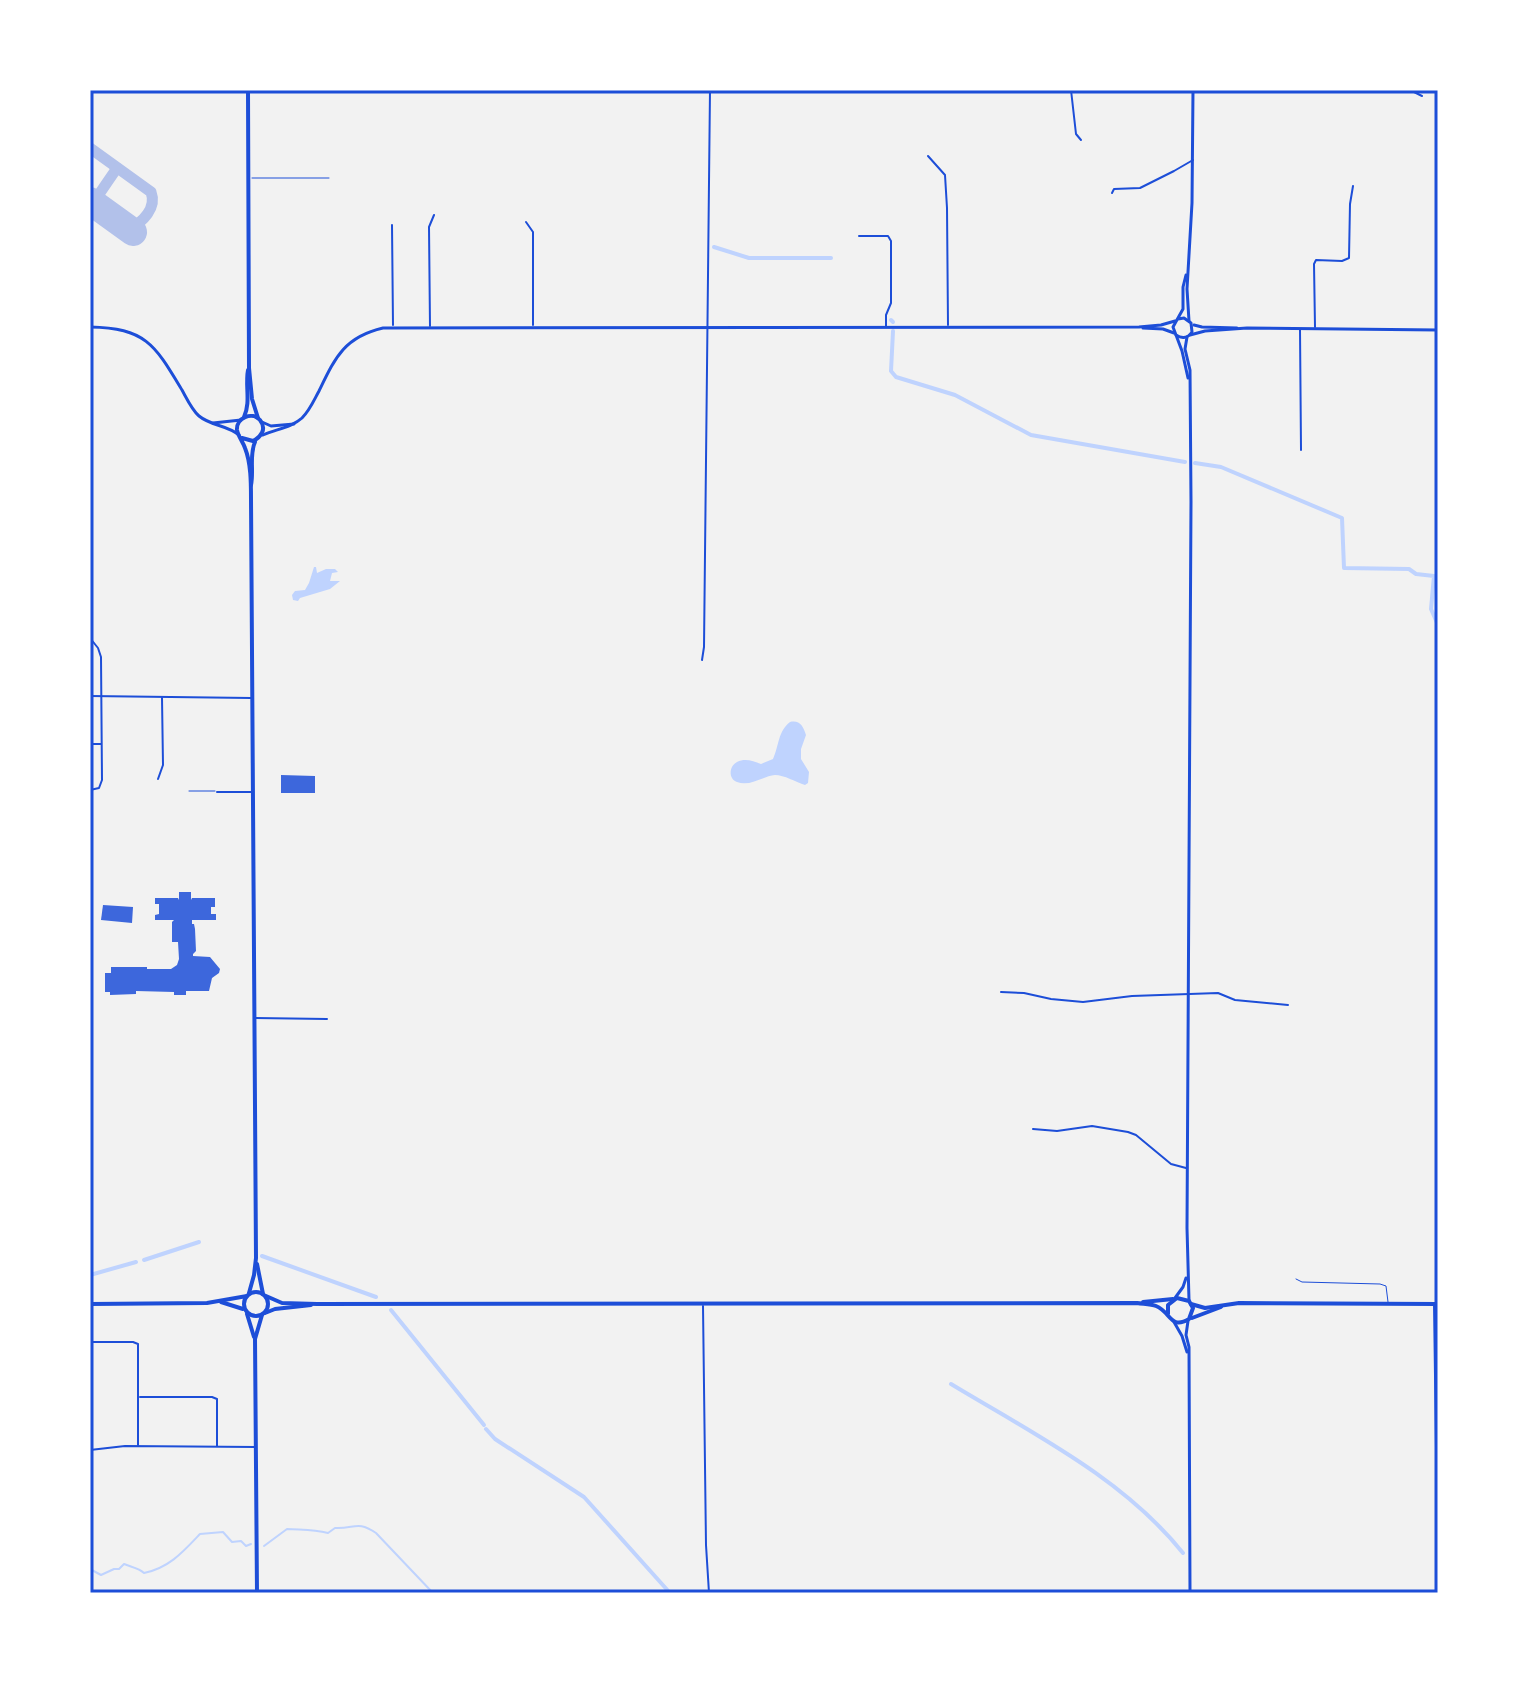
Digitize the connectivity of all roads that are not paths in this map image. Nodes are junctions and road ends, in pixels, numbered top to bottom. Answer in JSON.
{"nodes":[{"id":1,"x":248,"y":90,"type":"edge"},
{"id":2,"x":710,"y":90,"type":"edge"},
{"id":3,"x":1071,"y":90,"type":"edge"},
{"id":4,"x":1193,"y":90,"type":"edge"},
{"id":5,"x":1410,"y":90,"type":"edge"},
{"id":6,"x":1422,"y":96,"type":"dead end"},
{"id":7,"x":1081,"y":140,"type":"dead end"},
{"id":8,"x":928,"y":156,"type":"dead end"},
{"id":9,"x":1193,"y":160,"type":"junction"},
{"id":10,"x":249,"y":178,"type":"junction"},
{"id":11,"x":329,"y":178,"type":"dead end"},
{"id":12,"x":1353,"y":186,"type":"dead end"},
{"id":13,"x":1112,"y":193,"type":"dead end"},
{"id":14,"x":434,"y":215,"type":"dead end"},
{"id":15,"x":526,"y":222,"type":"dead end"},
{"id":16,"x":392,"y":225,"type":"dead end"},
{"id":17,"x":859,"y":236,"type":"dead end"},
{"id":18,"x":1187,"y":271,"type":"junction"},
{"id":19,"x":1177,"y":320,"type":"junction"},
{"id":20,"x":1190,"y":322,"type":"junction"},
{"id":21,"x":706,"y":326,"type":"junction"},
{"id":22,"x":886,"y":326,"type":"junction"},
{"id":23,"x":90,"y":327,"type":"edge"},
{"id":24,"x":393,"y":327,"type":"junction"},
{"id":25,"x":430,"y":327,"type":"junction"},
{"id":26,"x":533,"y":327,"type":"junction"},
{"id":27,"x":948,"y":327,"type":"junction"},
{"id":28,"x":1139,"y":327,"type":"junction"},
{"id":29,"x":1241,"y":328,"type":"junction"},
{"id":30,"x":1300,"y":329,"type":"junction"},
{"id":31,"x":1315,"y":329,"type":"junction"},
{"id":32,"x":1438,"y":330,"type":"edge"},
{"id":33,"x":1175,"y":334,"type":"junction"},
{"id":34,"x":1189,"y":336,"type":"junction"},
{"id":35,"x":249,"y":368,"type":"junction"},
{"id":36,"x":1189,"y":381,"type":"junction"},
{"id":37,"x":242,"y":419,"type":"junction"},
{"id":38,"x":259,"y":420,"type":"junction"},
{"id":39,"x":213,"y":423,"type":"junction"},
{"id":40,"x":294,"y":424,"type":"junction"},
{"id":41,"x":240,"y":437,"type":"junction"},
{"id":42,"x":259,"y":438,"type":"junction"},
{"id":43,"x":1301,"y":450,"type":"dead end"},
{"id":44,"x":251,"y":487,"type":"junction"},
{"id":45,"x":90,"y":638,"type":"edge"},
{"id":46,"x":702,"y":660,"type":"dead end"},
{"id":47,"x":90,"y":696,"type":"edge"},
{"id":48,"x":101,"y":696,"type":"junction"},
{"id":49,"x":162,"y":697,"type":"junction"},
{"id":50,"x":252,"y":698,"type":"junction"},
{"id":51,"x":90,"y":744,"type":"edge"},
{"id":52,"x":102,"y":744,"type":"junction"},
{"id":53,"x":158,"y":779,"type":"dead end"},
{"id":54,"x":90,"y":790,"type":"edge"},
{"id":55,"x":189,"y":791,"type":"dead end"},
{"id":56,"x":217,"y":792,"type":"joint"},
{"id":57,"x":253,"y":792,"type":"junction"},
{"id":58,"x":1001,"y":992,"type":"dead end"},
{"id":59,"x":1189,"y":994,"type":"junction"},
{"id":60,"x":1288,"y":1005,"type":"dead end"},
{"id":61,"x":254,"y":1018,"type":"junction"},
{"id":62,"x":327,"y":1019,"type":"dead end"},
{"id":63,"x":1033,"y":1129,"type":"dead end"},
{"id":64,"x":1188,"y":1168,"type":"junction"},
{"id":65,"x":256,"y":1258,"type":"junction"},
{"id":66,"x":1187,"y":1275,"type":"junction"},
{"id":67,"x":1296,"y":1279,"type":"dead end"},
{"id":68,"x":248,"y":1295,"type":"junction"},
{"id":69,"x":265,"y":1295,"type":"junction"},
{"id":70,"x":1174,"y":1299,"type":"junction"},
{"id":71,"x":219,"y":1302,"type":"junction"},
{"id":72,"x":703,"y":1303,"type":"junction"},
{"id":73,"x":1137,"y":1303,"type":"junction"},
{"id":74,"x":1190,"y":1303,"type":"junction"},
{"id":75,"x":90,"y":1304,"type":"edge"},
{"id":76,"x":317,"y":1304,"type":"junction"},
{"id":77,"x":1227,"y":1304,"type":"junction"},
{"id":78,"x":1388,"y":1304,"type":"junction"},
{"id":79,"x":1436,"y":1304,"type":"edge"},
{"id":80,"x":246,"y":1311,"type":"junction"},
{"id":81,"x":264,"y":1314,"type":"junction"},
{"id":82,"x":1168,"y":1314,"type":"junction"},
{"id":83,"x":1189,"y":1319,"type":"junction"},
{"id":84,"x":1173,"y":1321,"type":"junction"},
{"id":85,"x":255,"y":1339,"type":"junction"},
{"id":86,"x":90,"y":1342,"type":"edge"},
{"id":87,"x":1188,"y":1355,"type":"junction"},
{"id":88,"x":139,"y":1397,"type":"junction"},
{"id":89,"x":138,"y":1446,"type":"junction"},
{"id":90,"x":217,"y":1446,"type":"junction"},
{"id":91,"x":256,"y":1447,"type":"junction"},
{"id":92,"x":90,"y":1450,"type":"edge"},
{"id":93,"x":1437,"y":1519,"type":"edge"},
{"id":94,"x":257,"y":1593,"type":"edge"},
{"id":95,"x":709,"y":1593,"type":"edge"},
{"id":96,"x":1190,"y":1593,"type":"edge"}],
"edges":[{"from":1,"to":10,"type":"main road"},
{"from":2,"to":21,"type":"street"},
{"from":3,"to":7,"type":"street"},
{"from":4,"to":9,"type":"street"},
{"from":5,"to":6,"type":"street"},
{"from":8,"to":27,"type":"street"},
{"from":9,"to":13,"type":"street"},
{"from":9,"to":18,"type":"street"},
{"from":10,"to":11,"type":"lane"},
{"from":10,"to":35,"type":"main road"},
{"from":12,"to":31,"type":"street"},
{"from":14,"to":25,"type":"street"},
{"from":15,"to":26,"type":"street"},
{"from":16,"to":24,"type":"street"},
{"from":17,"to":22,"type":"street"},
{"from":18,"to":19,"type":"street"},
{"from":18,"to":20,"type":"street"},
{"from":19,"to":20,"type":"street"},
{"from":19,"to":28,"type":"street"},
{"from":19,"to":33,"type":"street"},
{"from":20,"to":29,"type":"street"},
{"from":20,"to":34,"type":"street"},
{"from":21,"to":22,"type":"street"},
{"from":21,"to":26,"type":"street"},
{"from":21,"to":46,"type":"street"},
{"from":22,"to":27,"type":"street"},
{"from":23,"to":39,"type":"street"},
{"from":24,"to":25,"type":"street"},
{"from":24,"to":40,"type":"street"},
{"from":25,"to":26,"type":"street"},
{"from":27,"to":28,"type":"street"},
{"from":28,"to":33,"type":"street"},
{"from":29,"to":30,"type":"street"},
{"from":29,"to":34,"type":"street"},
{"from":30,"to":31,"type":"street"},
{"from":30,"to":43,"type":"street"},
{"from":31,"to":32,"type":"street"},
{"from":33,"to":34,"type":"street"},
{"from":33,"to":36,"type":"street"},
{"from":34,"to":36,"type":"street"},
{"from":35,"to":37,"type":"main road"},
{"from":35,"to":38,"type":"main road"},
{"from":36,"to":59,"type":"street"},
{"from":37,"to":38,"type":"main road"},
{"from":37,"to":39,"type":"street"},
{"from":37,"to":41,"type":"main road"},
{"from":38,"to":40,"type":"street"},
{"from":38,"to":42,"type":"main road"},
{"from":39,"to":41,"type":"street"},
{"from":40,"to":42,"type":"street"},
{"from":41,"to":42,"type":"main road"},
{"from":41,"to":44,"type":"main road"},
{"from":42,"to":44,"type":"main road"},
{"from":44,"to":50,"type":"main road"},
{"from":45,"to":48,"type":"street"},
{"from":47,"to":48,"type":"street"},
{"from":48,"to":49,"type":"street"},
{"from":48,"to":52,"type":"street"},
{"from":49,"to":50,"type":"street"},
{"from":49,"to":53,"type":"street"},
{"from":50,"to":57,"type":"main road"},
{"from":51,"to":52,"type":"street"},
{"from":52,"to":54,"type":"street"},
{"from":55,"to":56,"type":"lane"},
{"from":56,"to":57,"type":"street"},
{"from":57,"to":61,"type":"main road"},
{"from":58,"to":59,"type":"street"},
{"from":59,"to":60,"type":"street"},
{"from":59,"to":64,"type":"street"},
{"from":61,"to":62,"type":"street"},
{"from":61,"to":65,"type":"main road"},
{"from":63,"to":64,"type":"street"},
{"from":64,"to":66,"type":"street"},
{"from":65,"to":68,"type":"main road"},
{"from":65,"to":69,"type":"main road"},
{"from":66,"to":70,"type":"street"},
{"from":66,"to":74,"type":"street"},
{"from":67,"to":78,"type":"lane"},
{"from":68,"to":69,"type":"main road"},
{"from":68,"to":71,"type":"main road"},
{"from":68,"to":80,"type":"main road"},
{"from":69,"to":76,"type":"main road"},
{"from":69,"to":81,"type":"main road"},
{"from":70,"to":73,"type":"main road"},
{"from":70,"to":74,"type":"main road"},
{"from":70,"to":82,"type":"main road"},
{"from":71,"to":75,"type":"main road"},
{"from":71,"to":80,"type":"main road"},
{"from":72,"to":73,"type":"main road"},
{"from":72,"to":76,"type":"main road"},
{"from":72,"to":95,"type":"street"},
{"from":73,"to":82,"type":"main road"},
{"from":74,"to":77,"type":"main road"},
{"from":74,"to":83,"type":"main road"},
{"from":76,"to":81,"type":"main road"},
{"from":77,"to":78,"type":"main road"},
{"from":77,"to":83,"type":"main road"},
{"from":78,"to":79,"type":"main road"},
{"from":79,"to":93,"type":"street"},
{"from":80,"to":81,"type":"main road"},
{"from":80,"to":85,"type":"main road"},
{"from":81,"to":85,"type":"main road"},
{"from":82,"to":84,"type":"main road"},
{"from":83,"to":84,"type":"main road"},
{"from":83,"to":87,"type":"street"},
{"from":84,"to":87,"type":"street"},
{"from":85,"to":91,"type":"main road"},
{"from":86,"to":88,"type":"street"},
{"from":87,"to":96,"type":"street"},
{"from":88,"to":89,"type":"street"},
{"from":88,"to":90,"type":"street"},
{"from":89,"to":90,"type":"street"},
{"from":89,"to":92,"type":"street"},
{"from":90,"to":91,"type":"street"},
{"from":91,"to":94,"type":"main road"}]}
